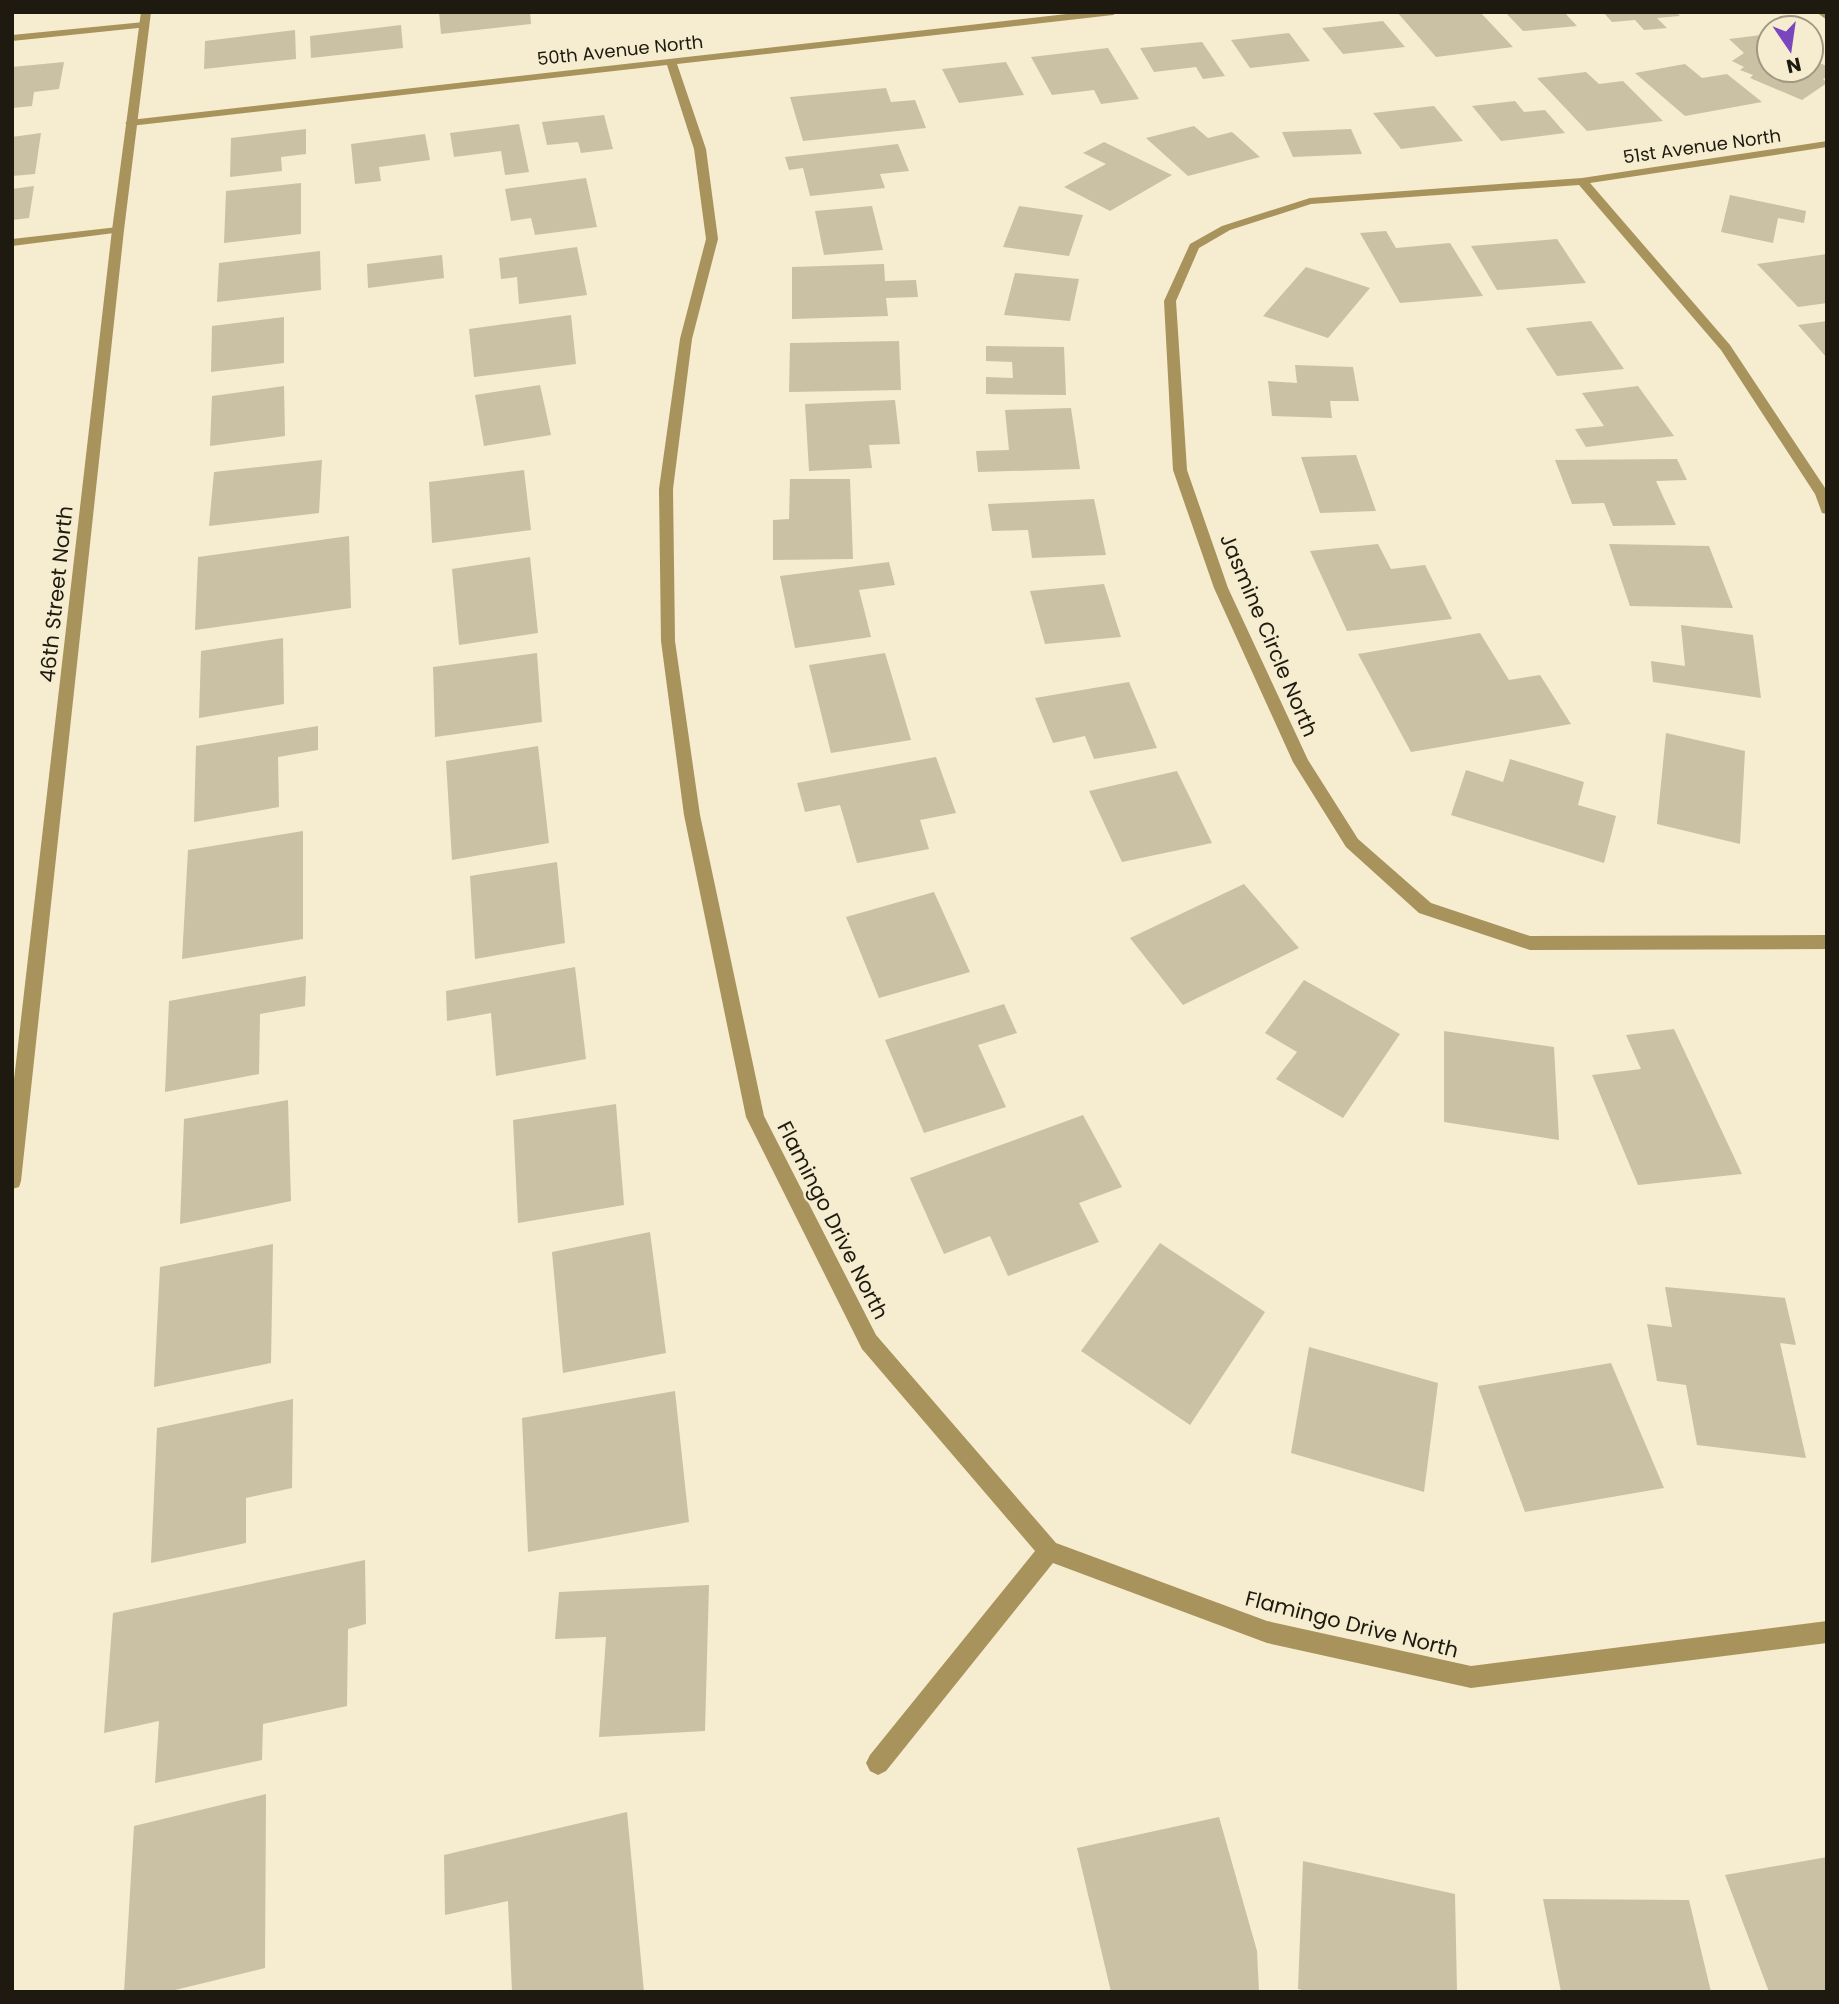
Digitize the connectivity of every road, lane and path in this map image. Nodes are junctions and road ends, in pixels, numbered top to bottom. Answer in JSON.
{"nodes":[{"id":1,"x":1113,"y":12,"type":"edge"},
{"id":2,"x":1821,"y":12,"type":"edge"},
{"id":3,"x":1827,"y":17,"type":"edge"},
{"id":4,"x":145,"y":18,"type":"edge"},
{"id":5,"x":12,"y":38,"type":"edge"},
{"id":6,"x":671,"y":62,"type":"junction"},
{"id":7,"x":130,"y":123,"type":"junction"},
{"id":8,"x":1827,"y":145,"type":"edge"},
{"id":9,"x":1581,"y":181,"type":"junction"},
{"id":10,"x":118,"y":230,"type":"junction"},
{"id":11,"x":12,"y":243,"type":"edge"},
{"id":12,"x":1824,"y":494,"type":"edge"},
{"id":13,"x":1827,"y":510,"type":"edge"},
{"id":14,"x":1827,"y":942,"type":"edge"},
{"id":15,"x":12,"y":1181,"type":"edge"},
{"id":16,"x":1049,"y":1551,"type":"junction"},
{"id":17,"x":1827,"y":1633,"type":"edge"},
{"id":18,"x":878,"y":1763,"type":"dead end"}],
"edges":[{"from":1,"to":6,"type":"street","name":"50th Avenue North"},
{"from":2,"to":3,"type":"street"},
{"from":4,"to":5,"type":"street"},
{"from":4,"to":7,"type":"street","name":"46th Street North"},
{"from":6,"to":7,"type":"street","name":"50th Avenue North"},
{"from":6,"to":16,"type":"street","name":"Flamingo Drive North"},
{"from":7,"to":10,"type":"street","name":"46th Street North"},
{"from":8,"to":9,"type":"street","name":"51st Avenue North"},
{"from":9,"to":12,"type":"street"},
{"from":9,"to":14,"type":"street","name":"Jasmine Circle North"},
{"from":10,"to":11,"type":"street"},
{"from":10,"to":15,"type":"street","name":"46th Street North"},
{"from":12,"to":13,"type":"street"},
{"from":16,"to":17,"type":"street","name":"Flamingo Drive North"},
{"from":16,"to":18,"type":"street"}]}
